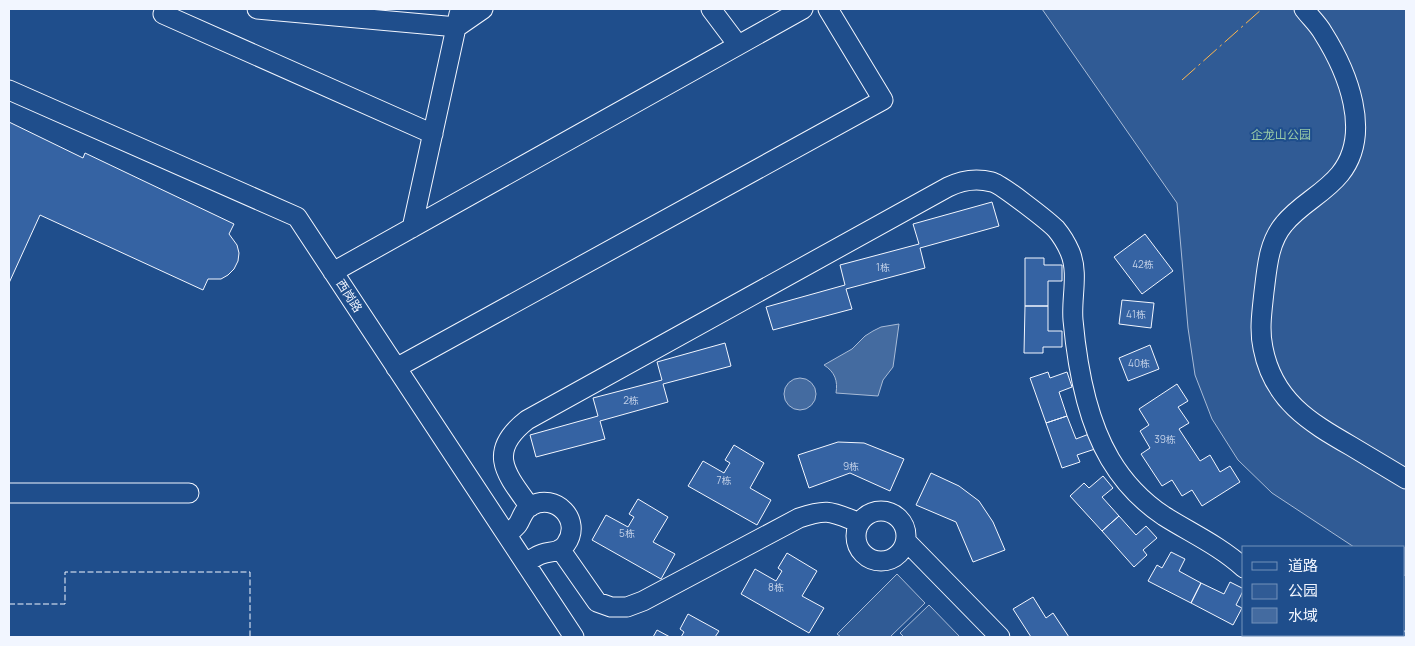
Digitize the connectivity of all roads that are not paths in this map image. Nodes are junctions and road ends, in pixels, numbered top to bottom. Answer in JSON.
{"nodes":[{"id":1,"x":165,"y":9,"type":"edge"},
{"id":2,"x":256,"y":9,"type":"edge"},
{"id":3,"x":483,"y":9,"type":"edge"},
{"id":4,"x":711,"y":9,"type":"edge"},
{"id":5,"x":803,"y":9,"type":"edge"},
{"id":6,"x":828,"y":9,"type":"edge"},
{"id":7,"x":1304,"y":9,"type":"edge"},
{"id":8,"x":458,"y":18,"type":"edge"},
{"id":9,"x":738,"y":45,"type":"junction"},
{"id":10,"x":9,"y":90,"type":"edge"},
{"id":11,"x":433,"y":134,"type":"junction"},
{"id":12,"x":412,"y":228,"type":"junction"},
{"id":13,"x":333,"y":272,"type":"junction"},
{"id":14,"x":396,"y":368,"type":"junction"},
{"id":15,"x":1406,"y":479,"type":"edge"},
{"id":16,"x":9,"y":492,"type":"edge"},
{"id":17,"x":189,"y":492,"type":"dead end"},
{"id":18,"x":530,"y":507,"type":"junction"},
{"id":19,"x":860,"y":523,"type":"junction"},
{"id":20,"x":507,"y":535,"type":"junction"},
{"id":21,"x":906,"y":541,"type":"junction"},
{"id":22,"x":560,"y":549,"type":"junction"},
{"id":23,"x":525,"y":563,"type":"junction"},
{"id":24,"x":1242,"y":566,"type":"edge"},
{"id":25,"x":574,"y":637,"type":"edge"},
{"id":26,"x":1000,"y":637,"type":"edge"}],
"edges":[{"from":1,"to":11,"type":"street"},
{"from":2,"to":8,"type":"street"},
{"from":3,"to":8,"type":"street"},
{"from":4,"to":9,"type":"street"},
{"from":5,"to":9,"type":"street"},
{"from":6,"to":14,"type":"street"},
{"from":7,"to":15,"type":"street"},
{"from":8,"to":11,"type":"street"},
{"from":9,"to":12,"type":"street"},
{"from":10,"to":13,"type":"street","name":"西岗路"},
{"from":11,"to":12,"type":"street"},
{"from":12,"to":13,"type":"street"},
{"from":13,"to":14,"type":"street","name":"西岗路"},
{"from":14,"to":20,"type":"street","name":"西岗路"},
{"from":16,"to":17,"type":"street"},
{"from":18,"to":20,"type":"street"},
{"from":18,"to":22,"type":"street"},
{"from":18,"to":24,"type":"street"},
{"from":19,"to":21,"type":"street"},
{"from":19,"to":21,"type":"street"},
{"from":19,"to":22,"type":"street"},
{"from":20,"to":23,"type":"street","name":"西岗路"},
{"from":21,"to":26,"type":"street"},
{"from":22,"to":23,"type":"street"},
{"from":23,"to":25,"type":"street","name":"西岗路"}]}
